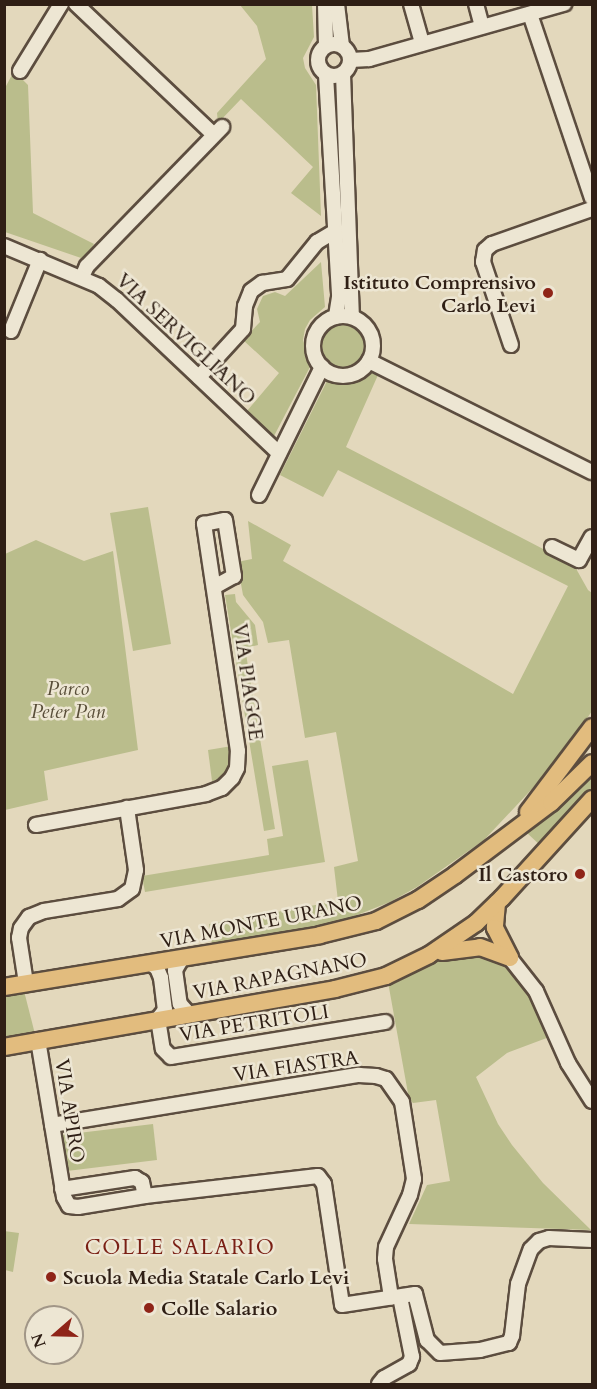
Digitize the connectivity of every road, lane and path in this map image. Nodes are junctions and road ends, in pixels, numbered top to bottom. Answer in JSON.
{"nodes":[{"id":1,"x":61,"y":4,"type":"edge"},
{"id":2,"x":76,"y":4,"type":"edge"},
{"id":3,"x":325,"y":4,"type":"edge"},
{"id":4,"x":337,"y":4,"type":"edge"},
{"id":5,"x":411,"y":4,"type":"edge"},
{"id":6,"x":476,"y":4,"type":"edge"},
{"id":7,"x":564,"y":4,"type":"edge"},
{"id":8,"x":543,"y":7,"type":"edge"},
{"id":9,"x":530,"y":14,"type":"junction"},
{"id":10,"x":482,"y":26,"type":"junction"},
{"id":11,"x":422,"y":43,"type":"junction"},
{"id":12,"x":326,"y":46,"type":"junction"},
{"id":13,"x":342,"y":46,"type":"junction"},
{"id":14,"x":351,"y":60,"type":"junction"},
{"id":15,"x":20,"y":71,"type":"dead end"},
{"id":16,"x":344,"y":74,"type":"junction"},
{"id":17,"x":326,"y":75,"type":"junction"},
{"id":18,"x":592,"y":198,"type":"edge"},
{"id":19,"x":592,"y":208,"type":"edge"},
{"id":20,"x":335,"y":231,"type":"junction"},
{"id":21,"x":4,"y":246,"type":"edge"},
{"id":22,"x":40,"y":260,"type":"junction"},
{"id":23,"x":82,"y":277,"type":"junction"},
{"id":24,"x":336,"y":317,"type":"junction"},
{"id":25,"x":352,"y":317,"type":"junction"},
{"id":26,"x":11,"y":331,"type":"dead end"},
{"id":27,"x":511,"y":345,"type":"dead end"},
{"id":28,"x":369,"y":361,"type":"junction"},
{"id":29,"x":322,"y":367,"type":"junction"},
{"id":30,"x":199,"y":377,"type":"junction"},
{"id":31,"x":279,"y":453,"type":"junction"},
{"id":32,"x":592,"y":472,"type":"edge"},
{"id":33,"x":259,"y":495,"type":"dead end"},
{"id":34,"x":592,"y":537,"type":"edge"},
{"id":35,"x":552,"y":547,"type":"dead end"},
{"id":36,"x":214,"y":587,"type":"dead end"},
{"id":37,"x":592,"y":727,"type":"edge"},
{"id":38,"x":592,"y":763,"type":"edge"},
{"id":39,"x":592,"y":799,"type":"edge"},
{"id":40,"x":126,"y":808,"type":"junction"},
{"id":41,"x":592,"y":816,"type":"edge"},
{"id":42,"x":36,"y":825,"type":"dead end"},
{"id":43,"x":503,"y":840,"type":"junction"},
{"id":44,"x":553,"y":843,"type":"junction"},
{"id":45,"x":497,"y":903,"type":"junction"},
{"id":46,"x":429,"y":955,"type":"junction"},
{"id":47,"x":510,"y":958,"type":"junction"},
{"id":48,"x":181,"y":960,"type":"junction"},
{"id":49,"x":151,"y":964,"type":"junction"},
{"id":50,"x":26,"y":983,"type":"junction"},
{"id":51,"x":4,"y":987,"type":"edge"},
{"id":52,"x":189,"y":1014,"type":"junction"},
{"id":53,"x":158,"y":1019,"type":"junction"},
{"id":54,"x":385,"y":1022,"type":"dead end"},
{"id":55,"x":38,"y":1040,"type":"junction"},
{"id":56,"x":4,"y":1047,"type":"edge"},
{"id":57,"x":592,"y":1101,"type":"edge"},
{"id":58,"x":52,"y":1125,"type":"junction"},
{"id":59,"x":62,"y":1189,"type":"junction"},
{"id":60,"x":145,"y":1196,"type":"junction"},
{"id":61,"x":592,"y":1240,"type":"edge"},
{"id":62,"x":395,"y":1298,"type":"junction"},
{"id":63,"x":379,"y":1384,"type":"edge"}],
"edges":[{"from":1,"to":15,"type":"street"},
{"from":2,"to":23,"type":"street"},
{"from":3,"to":12,"type":"street"},
{"from":4,"to":13,"type":"street"},
{"from":5,"to":11,"type":"street"},
{"from":6,"to":10,"type":"street"},
{"from":7,"to":8,"type":"street"},
{"from":8,"to":9,"type":"street"},
{"from":9,"to":10,"type":"street"},
{"from":9,"to":18,"type":"street"},
{"from":10,"to":11,"type":"street"},
{"from":11,"to":14,"type":"street"},
{"from":12,"to":13,"type":"street"},
{"from":12,"to":17,"type":"street"},
{"from":13,"to":14,"type":"street"},
{"from":14,"to":16,"type":"street"},
{"from":16,"to":17,"type":"street"},
{"from":16,"to":25,"type":"street"},
{"from":17,"to":20,"type":"street"},
{"from":19,"to":27,"type":"street"},
{"from":20,"to":24,"type":"street"},
{"from":20,"to":30,"type":"street"},
{"from":21,"to":22,"type":"street","name":"VIA SERVIGLIANO"},
{"from":22,"to":23,"type":"street","name":"VIA SERVIGLIANO"},
{"from":22,"to":26,"type":"street"},
{"from":23,"to":30,"type":"street","name":"VIA SERVIGLIANO"},
{"from":24,"to":25,"type":"street"},
{"from":24,"to":29,"type":"street"},
{"from":25,"to":28,"type":"street"},
{"from":28,"to":29,"type":"street"},
{"from":28,"to":32,"type":"street"},
{"from":29,"to":31,"type":"street"},
{"from":30,"to":31,"type":"street","name":"VIA SERVIGLIANO"},
{"from":31,"to":33,"type":"street"},
{"from":34,"to":35,"type":"street"},
{"from":36,"to":40,"type":"street","name":"VIA PIAGGE"},
{"from":37,"to":43,"type":"main road"},
{"from":38,"to":43,"type":"main road"},
{"from":39,"to":44,"type":"main road"},
{"from":40,"to":42,"type":"street","name":"VIA PIAGGE"},
{"from":40,"to":50,"type":"street"},
{"from":41,"to":44,"type":"main road"},
{"from":43,"to":48,"type":"main road","name":"VIA MONTE URANO"},
{"from":44,"to":45,"type":"main road","name":"VIA RAPAGNANO"},
{"from":45,"to":46,"type":"main road","name":"VIA RAPAGNANO"},
{"from":45,"to":47,"type":"main road"},
{"from":46,"to":47,"type":"main road"},
{"from":46,"to":52,"type":"main road","name":"VIA RAPAGNANO"},
{"from":47,"to":57,"type":"street"},
{"from":48,"to":49,"type":"main road","name":"VIA MONTE URANO"},
{"from":48,"to":52,"type":"street"},
{"from":49,"to":50,"type":"main road","name":"VIA MONTE URANO"},
{"from":49,"to":53,"type":"street","name":"VIA PETRITOLI"},
{"from":50,"to":51,"type":"main road","name":"VIA MONTE URANO"},
{"from":52,"to":53,"type":"main road","name":"VIA RAPAGNANO"},
{"from":53,"to":54,"type":"street","name":"VIA PETRITOLI"},
{"from":53,"to":55,"type":"main road","name":"VIA RAPAGNANO"},
{"from":55,"to":56,"type":"main road","name":"VIA RAPAGNANO"},
{"from":55,"to":58,"type":"street","name":"VIA APIRO"},
{"from":58,"to":59,"type":"street","name":"VIA APIRO"},
{"from":58,"to":62,"type":"street","name":"VIA FIASTRA"},
{"from":59,"to":60,"type":"street"},
{"from":59,"to":60,"type":"street"},
{"from":60,"to":62,"type":"street"},
{"from":61,"to":62,"type":"street"},
{"from":62,"to":63,"type":"street","name":"VIA FIASTRA"}]}
